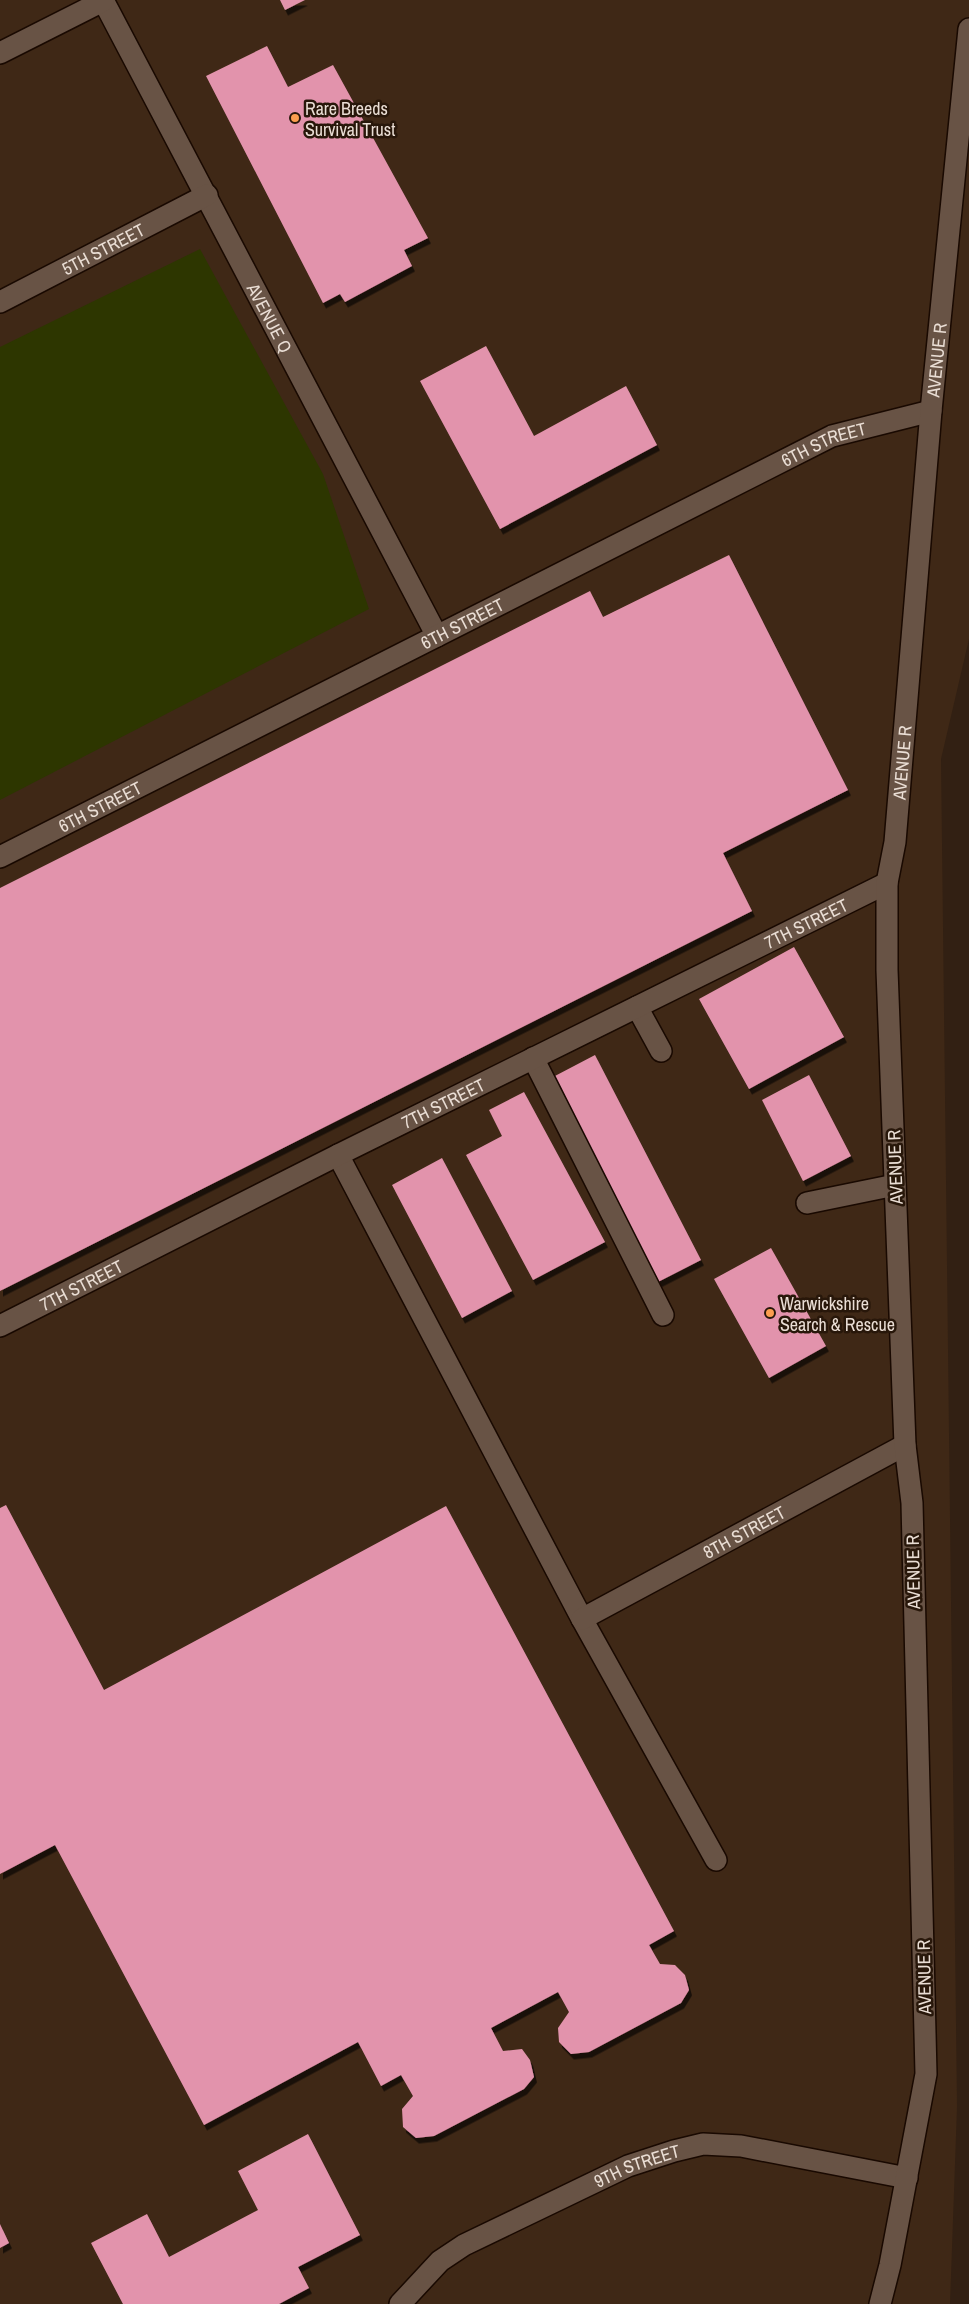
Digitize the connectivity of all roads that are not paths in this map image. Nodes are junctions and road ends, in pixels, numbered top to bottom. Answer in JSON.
{"nodes":[{"id":1,"x":103,"y":0,"type":"edge"},
{"id":2,"x":969,"y":29,"type":"edge"},
{"id":3,"x":0,"y":53,"type":"edge"},
{"id":4,"x":206,"y":195,"type":"junction"},
{"id":5,"x":0,"y":302,"type":"edge"},
{"id":6,"x":931,"y":411,"type":"junction"},
{"id":7,"x":437,"y":636,"type":"junction"},
{"id":8,"x":0,"y":857,"type":"edge"},
{"id":9,"x":887,"y":883,"type":"junction"},
{"id":10,"x":637,"y":1007,"type":"junction"},
{"id":11,"x":661,"y":1052,"type":"dead end"},
{"id":12,"x":533,"y":1058,"type":"junction"},
{"id":13,"x":338,"y":1155,"type":"junction"},
{"id":14,"x":895,"y":1185,"type":"junction"},
{"id":15,"x":807,"y":1203,"type":"dead end"},
{"id":16,"x":663,"y":1315,"type":"dead end"},
{"id":17,"x":0,"y":1326,"type":"edge"},
{"id":18,"x":905,"y":1445,"type":"junction"},
{"id":19,"x":582,"y":1620,"type":"junction"},
{"id":20,"x":716,"y":1860,"type":"dead end"},
{"id":21,"x":907,"y":2178,"type":"junction"},
{"id":22,"x":400,"y":2304,"type":"edge"},
{"id":23,"x":880,"y":2304,"type":"edge"}],
"edges":[{"from":1,"to":3,"type":"lane"},
{"from":1,"to":4,"type":"lane","name":"AVENUE Q"},
{"from":2,"to":6,"type":"lane","name":"AVENUE R"},
{"from":4,"to":5,"type":"lane","name":"5TH STREET"},
{"from":4,"to":7,"type":"lane","name":"AVENUE Q"},
{"from":6,"to":7,"type":"lane","name":"6TH STREET"},
{"from":6,"to":9,"type":"lane","name":"AVENUE R"},
{"from":7,"to":8,"type":"lane","name":"6TH STREET"},
{"from":9,"to":10,"type":"lane","name":"7TH STREET"},
{"from":9,"to":14,"type":"lane","name":"AVENUE R"},
{"from":10,"to":11,"type":"lane"},
{"from":10,"to":12,"type":"lane","name":"7TH STREET"},
{"from":12,"to":13,"type":"lane","name":"7TH STREET"},
{"from":12,"to":16,"type":"lane"},
{"from":13,"to":17,"type":"lane","name":"7TH STREET"},
{"from":13,"to":19,"type":"lane"},
{"from":14,"to":15,"type":"lane"},
{"from":14,"to":18,"type":"lane","name":"AVENUE R"},
{"from":18,"to":19,"type":"lane","name":"8TH STREET"},
{"from":18,"to":21,"type":"lane","name":"AVENUE R"},
{"from":19,"to":20,"type":"lane"},
{"from":21,"to":22,"type":"lane","name":"9TH STREET"},
{"from":21,"to":23,"type":"lane","name":"AVENUE R"}]}
